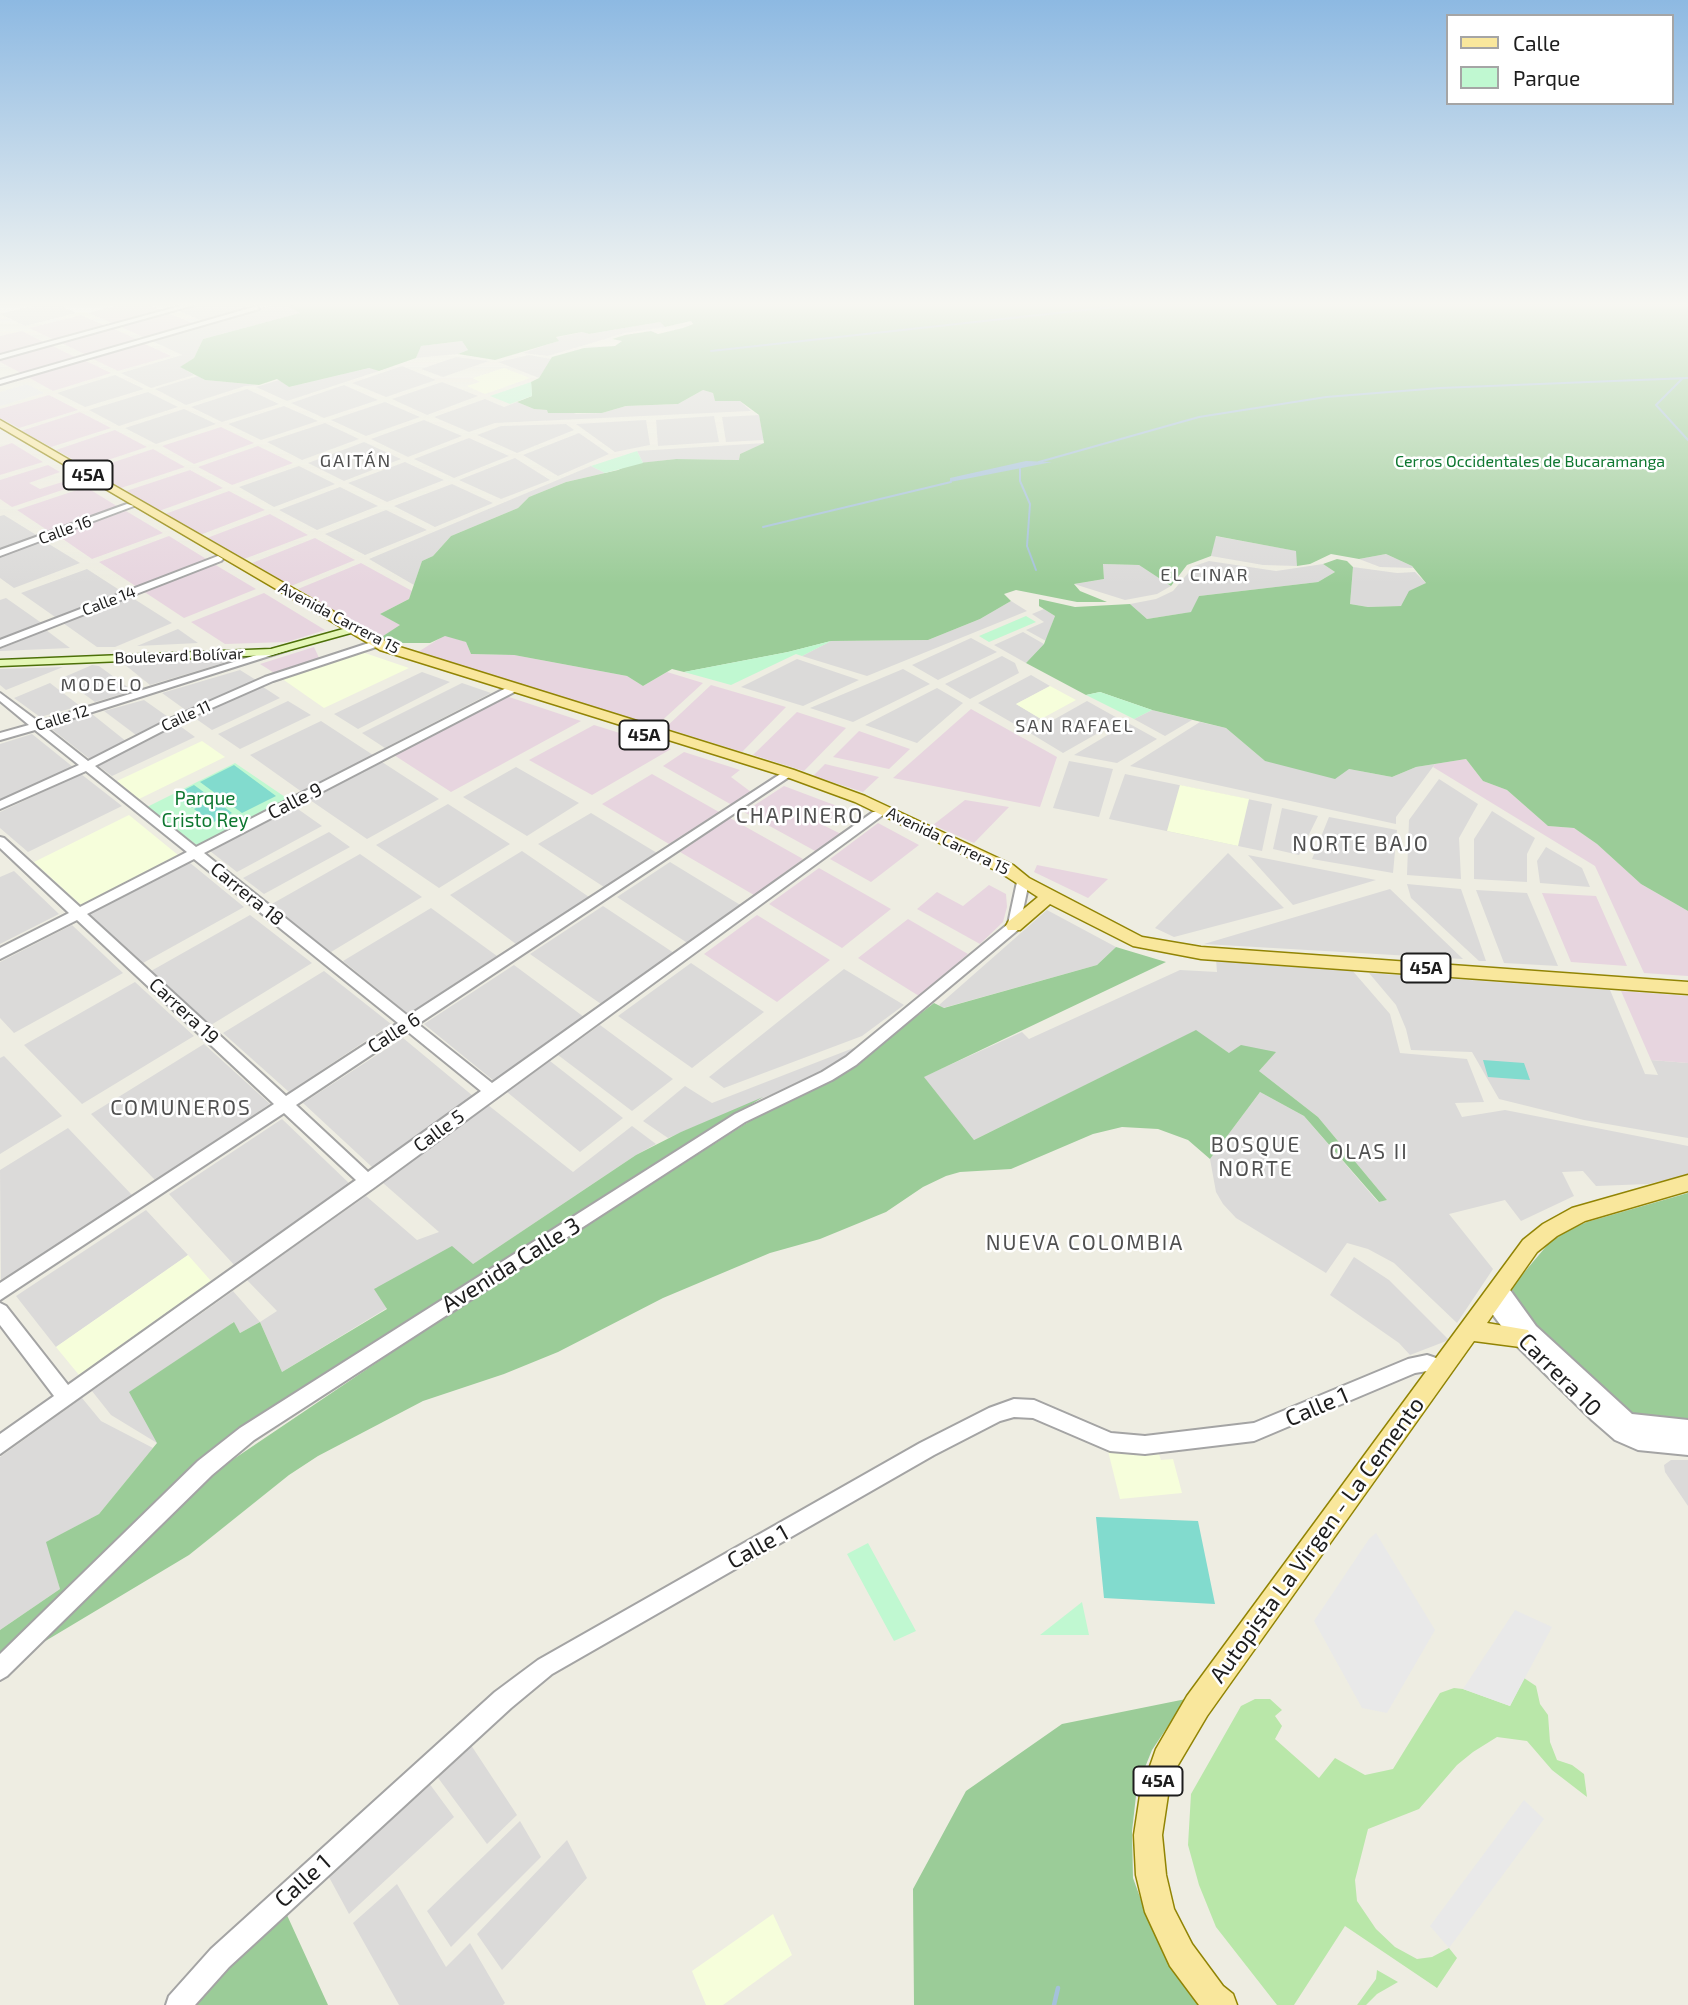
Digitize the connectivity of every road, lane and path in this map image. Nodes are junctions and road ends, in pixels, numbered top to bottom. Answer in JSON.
{"nodes":[{"id":1,"x":0,"y":424,"type":"edge"},
{"id":2,"x":0,"y":430,"type":"edge"},
{"id":3,"x":130,"y":506,"type":"junction"},
{"id":4,"x":0,"y":553,"type":"edge"},
{"id":5,"x":218,"y":558,"type":"junction"},
{"id":6,"x":346,"y":630,"type":"junction"},
{"id":7,"x":0,"y":644,"type":"edge"},
{"id":8,"x":372,"y":645,"type":"junction"},
{"id":9,"x":284,"y":650,"type":"junction"},
{"id":10,"x":0,"y":657,"type":"edge"},
{"id":11,"x":0,"y":663,"type":"edge"},
{"id":12,"x":511,"y":689,"type":"junction"},
{"id":13,"x":0,"y":696,"type":"edge"},
{"id":14,"x":37,"y":726,"type":"junction"},
{"id":15,"x":0,"y":737,"type":"edge"},
{"id":16,"x":87,"y":766,"type":"junction"},
{"id":17,"x":785,"y":776,"type":"junction"},
{"id":18,"x":0,"y":805,"type":"edge"},
{"id":19,"x":877,"y":815,"type":"junction"},
{"id":20,"x":0,"y":841,"type":"edge"},
{"id":21,"x":196,"y":853,"type":"junction"},
{"id":22,"x":1023,"y":882,"type":"junction"},
{"id":23,"x":1049,"y":896,"type":"junction"},
{"id":24,"x":79,"y":914,"type":"junction"},
{"id":25,"x":1014,"y":926,"type":"junction"},
{"id":26,"x":0,"y":954,"type":"edge"},
{"id":27,"x":1688,"y":988,"type":"edge"},
{"id":28,"x":408,"y":1023,"type":"junction"},
{"id":29,"x":494,"y":1092,"type":"junction"},
{"id":30,"x":285,"y":1105,"type":"junction"},
{"id":31,"x":369,"y":1182,"type":"junction"},
{"id":32,"x":1688,"y":1183,"type":"edge"},
{"id":33,"x":0,"y":1293,"type":"edge"},
{"id":34,"x":1495,"y":1293,"type":"junction"},
{"id":35,"x":0,"y":1311,"type":"edge"},
{"id":36,"x":1469,"y":1331,"type":"junction"},
{"id":37,"x":1525,"y":1334,"type":"junction"},
{"id":38,"x":1442,"y":1368,"type":"junction"},
{"id":39,"x":66,"y":1397,"type":"junction"},
{"id":40,"x":1688,"y":1429,"type":"edge"},
{"id":41,"x":0,"y":1445,"type":"edge"},
{"id":42,"x":1688,"y":1446,"type":"edge"},
{"id":43,"x":0,"y":1669,"type":"edge"},
{"id":44,"x":178,"y":2005,"type":"edge"},
{"id":45,"x":1222,"y":2005,"type":"edge"}],
"edges":[{"from":1,"to":6,"type":"main road","name":"Avenida Carrera 15","number":"45A"},
{"from":2,"to":3,"type":"main road","name":"Avenida Carrera 15","number":"45A"},
{"from":3,"to":4,"type":"street","name":"Calle 16"},
{"from":3,"to":5,"type":"main road","name":"Avenida Carrera 15","number":"45A"},
{"from":5,"to":6,"type":"main road","name":"Avenida Carrera 15","number":"45A"},
{"from":5,"to":7,"type":"street","name":"Calle 14"},
{"from":6,"to":8,"type":"main road","name":"Avenida Carrera 15","number":"45A"},
{"from":6,"to":9,"type":"main road","name":"Boulevard Bolívar"},
{"from":6,"to":10,"type":"main road","name":"Boulevard Bolívar"},
{"from":8,"to":12,"type":"main road","name":"Avenida Carrera 15","number":"45A"},
{"from":8,"to":16,"type":"street","name":"Calle 11"},
{"from":9,"to":11,"type":"main road","name":"Boulevard Bolívar"},
{"from":9,"to":14,"type":"street","name":"Calle 12"},
{"from":12,"to":17,"type":"main road","name":"Avenida Carrera 15","number":"45A"},
{"from":12,"to":21,"type":"street","name":"Calle 9"},
{"from":13,"to":14,"type":"street","name":"Carrera 18"},
{"from":14,"to":15,"type":"street","name":"Calle 12"},
{"from":14,"to":16,"type":"street","name":"Carrera 18"},
{"from":16,"to":18,"type":"street","name":"Calle 11"},
{"from":16,"to":21,"type":"street","name":"Carrera 18"},
{"from":17,"to":19,"type":"main road","name":"Avenida Carrera 15","number":"45A"},
{"from":17,"to":22,"type":"main road","name":"Avenida Carrera 15","number":"45A"},
{"from":17,"to":28,"type":"street","name":"Calle 6"},
{"from":19,"to":22,"type":"main road","name":"Avenida Carrera 15","number":"45A"},
{"from":19,"to":29,"type":"street","name":"Calle 5"},
{"from":20,"to":24,"type":"street","name":"Carrera 19"},
{"from":21,"to":24,"type":"street","name":"Calle 9"},
{"from":21,"to":28,"type":"street","name":"Carrera 18"},
{"from":22,"to":23,"type":"main road","number":"45A"},
{"from":22,"to":25,"type":"street"},
{"from":23,"to":25,"type":"main road"},
{"from":23,"to":27,"type":"main road","number":"45A"},
{"from":24,"to":26,"type":"street","name":"Calle 9"},
{"from":24,"to":30,"type":"street","name":"Carrera 19"},
{"from":25,"to":43,"type":"street","name":"Avenida Calle 3"},
{"from":28,"to":29,"type":"street","name":"Carrera 18"},
{"from":28,"to":30,"type":"street","name":"Calle 6"},
{"from":29,"to":31,"type":"street","name":"Calle 5"},
{"from":30,"to":31,"type":"street","name":"Carrera 19"},
{"from":30,"to":33,"type":"street","name":"Calle 6"},
{"from":31,"to":39,"type":"street","name":"Calle 5"},
{"from":32,"to":34,"type":"main road","name":"Autopista La Virgen - La Cemento","number":"45A"},
{"from":34,"to":36,"type":"main road","name":"Autopista La Virgen - La Cemento","number":"45A"},
{"from":34,"to":37,"type":"street","name":"Carrera 10"},
{"from":35,"to":39,"type":"street"},
{"from":36,"to":37,"type":"main road"},
{"from":36,"to":38,"type":"main road","name":"Autopista La Virgen - La Cemento","number":"45A"},
{"from":37,"to":40,"type":"street","name":"Carrera 10"},
{"from":37,"to":42,"type":"street","name":"Carrera 10"},
{"from":38,"to":44,"type":"street","name":"Calle 1"},
{"from":38,"to":45,"type":"main road","name":"Autopista La Virgen - La Cemento","number":"45A"},
{"from":39,"to":41,"type":"street","name":"Calle 5"}]}
